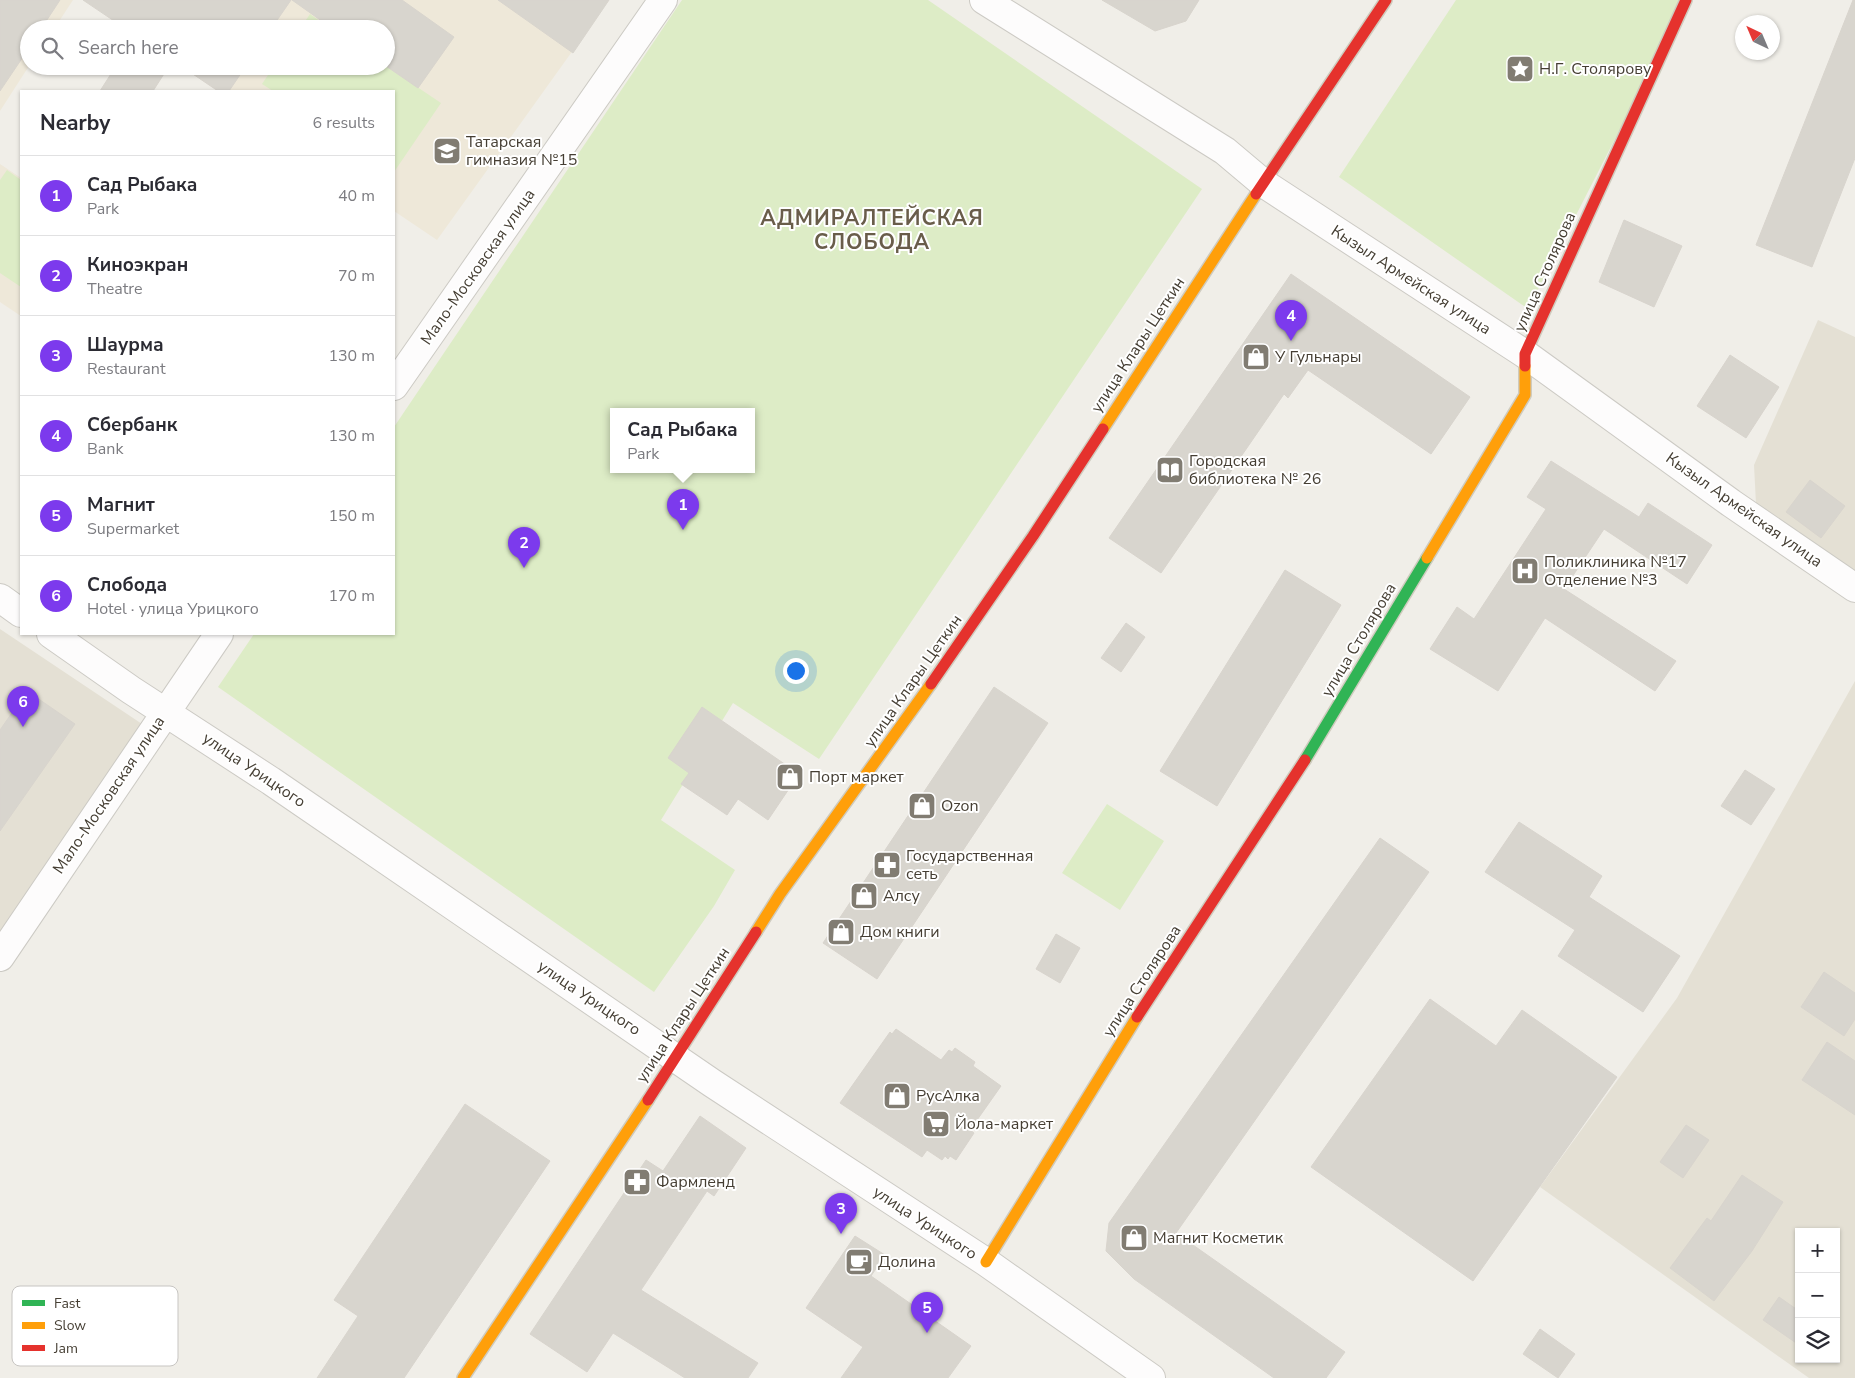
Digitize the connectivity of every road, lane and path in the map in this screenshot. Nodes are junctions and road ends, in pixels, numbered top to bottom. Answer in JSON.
{"nodes":[{"id":1,"x":663,"y":0,"type":"edge"},
{"id":2,"x":984,"y":0,"type":"edge"},
{"id":3,"x":1386,"y":0,"type":"edge"},
{"id":4,"x":1686,"y":0,"type":"edge"},
{"id":5,"x":1264,"y":183,"type":"junction"},
{"id":6,"x":1525,"y":354,"type":"junction"},
{"id":7,"x":395,"y":385,"type":"edge"},
{"id":8,"x":1855,"y":588,"type":"edge"},
{"id":9,"x":0,"y":598,"type":"edge"},
{"id":10,"x":20,"y":612,"type":"edge"},
{"id":11,"x":52,"y":635,"type":"edge"},
{"id":12,"x":218,"y":635,"type":"edge"},
{"id":13,"x":166,"y":712,"type":"junction"},
{"id":14,"x":0,"y":957,"type":"edge"},
{"id":15,"x":676,"y":1057,"type":"junction"},
{"id":16,"x":986,"y":1262,"type":"junction"},
{"id":17,"x":463,"y":1378,"type":"edge"},
{"id":18,"x":1151,"y":1378,"type":"edge"}],
"edges":[{"from":1,"to":7,"type":"street","name":"Мало-Московская улица"},
{"from":2,"to":5,"type":"street","name":"Кызыл Армейская улица"},
{"from":3,"to":5,"type":"main road","name":"улица Клары Цеткин"},
{"from":4,"to":6,"type":"main road","name":"улица Столярова"},
{"from":5,"to":6,"type":"street","name":"Кызыл Армейская улица"},
{"from":5,"to":15,"type":"main road","name":"улица Клары Цеткин"},
{"from":6,"to":8,"type":"street","name":"Кызыл Армейская улица"},
{"from":6,"to":16,"type":"main road","name":"улица Столярова"},
{"from":9,"to":10,"type":"street"},
{"from":11,"to":13,"type":"street","name":"улица Урицкого"},
{"from":12,"to":13,"type":"street","name":"Мало-Московская улица"},
{"from":13,"to":14,"type":"street","name":"Мало-Московская улица"},
{"from":13,"to":15,"type":"street","name":"улица Урицкого"},
{"from":15,"to":16,"type":"street","name":"улица Урицкого"},
{"from":15,"to":17,"type":"main road","name":"улица Клары Цеткин"},
{"from":16,"to":18,"type":"street","name":"улица Урицкого"}]}
